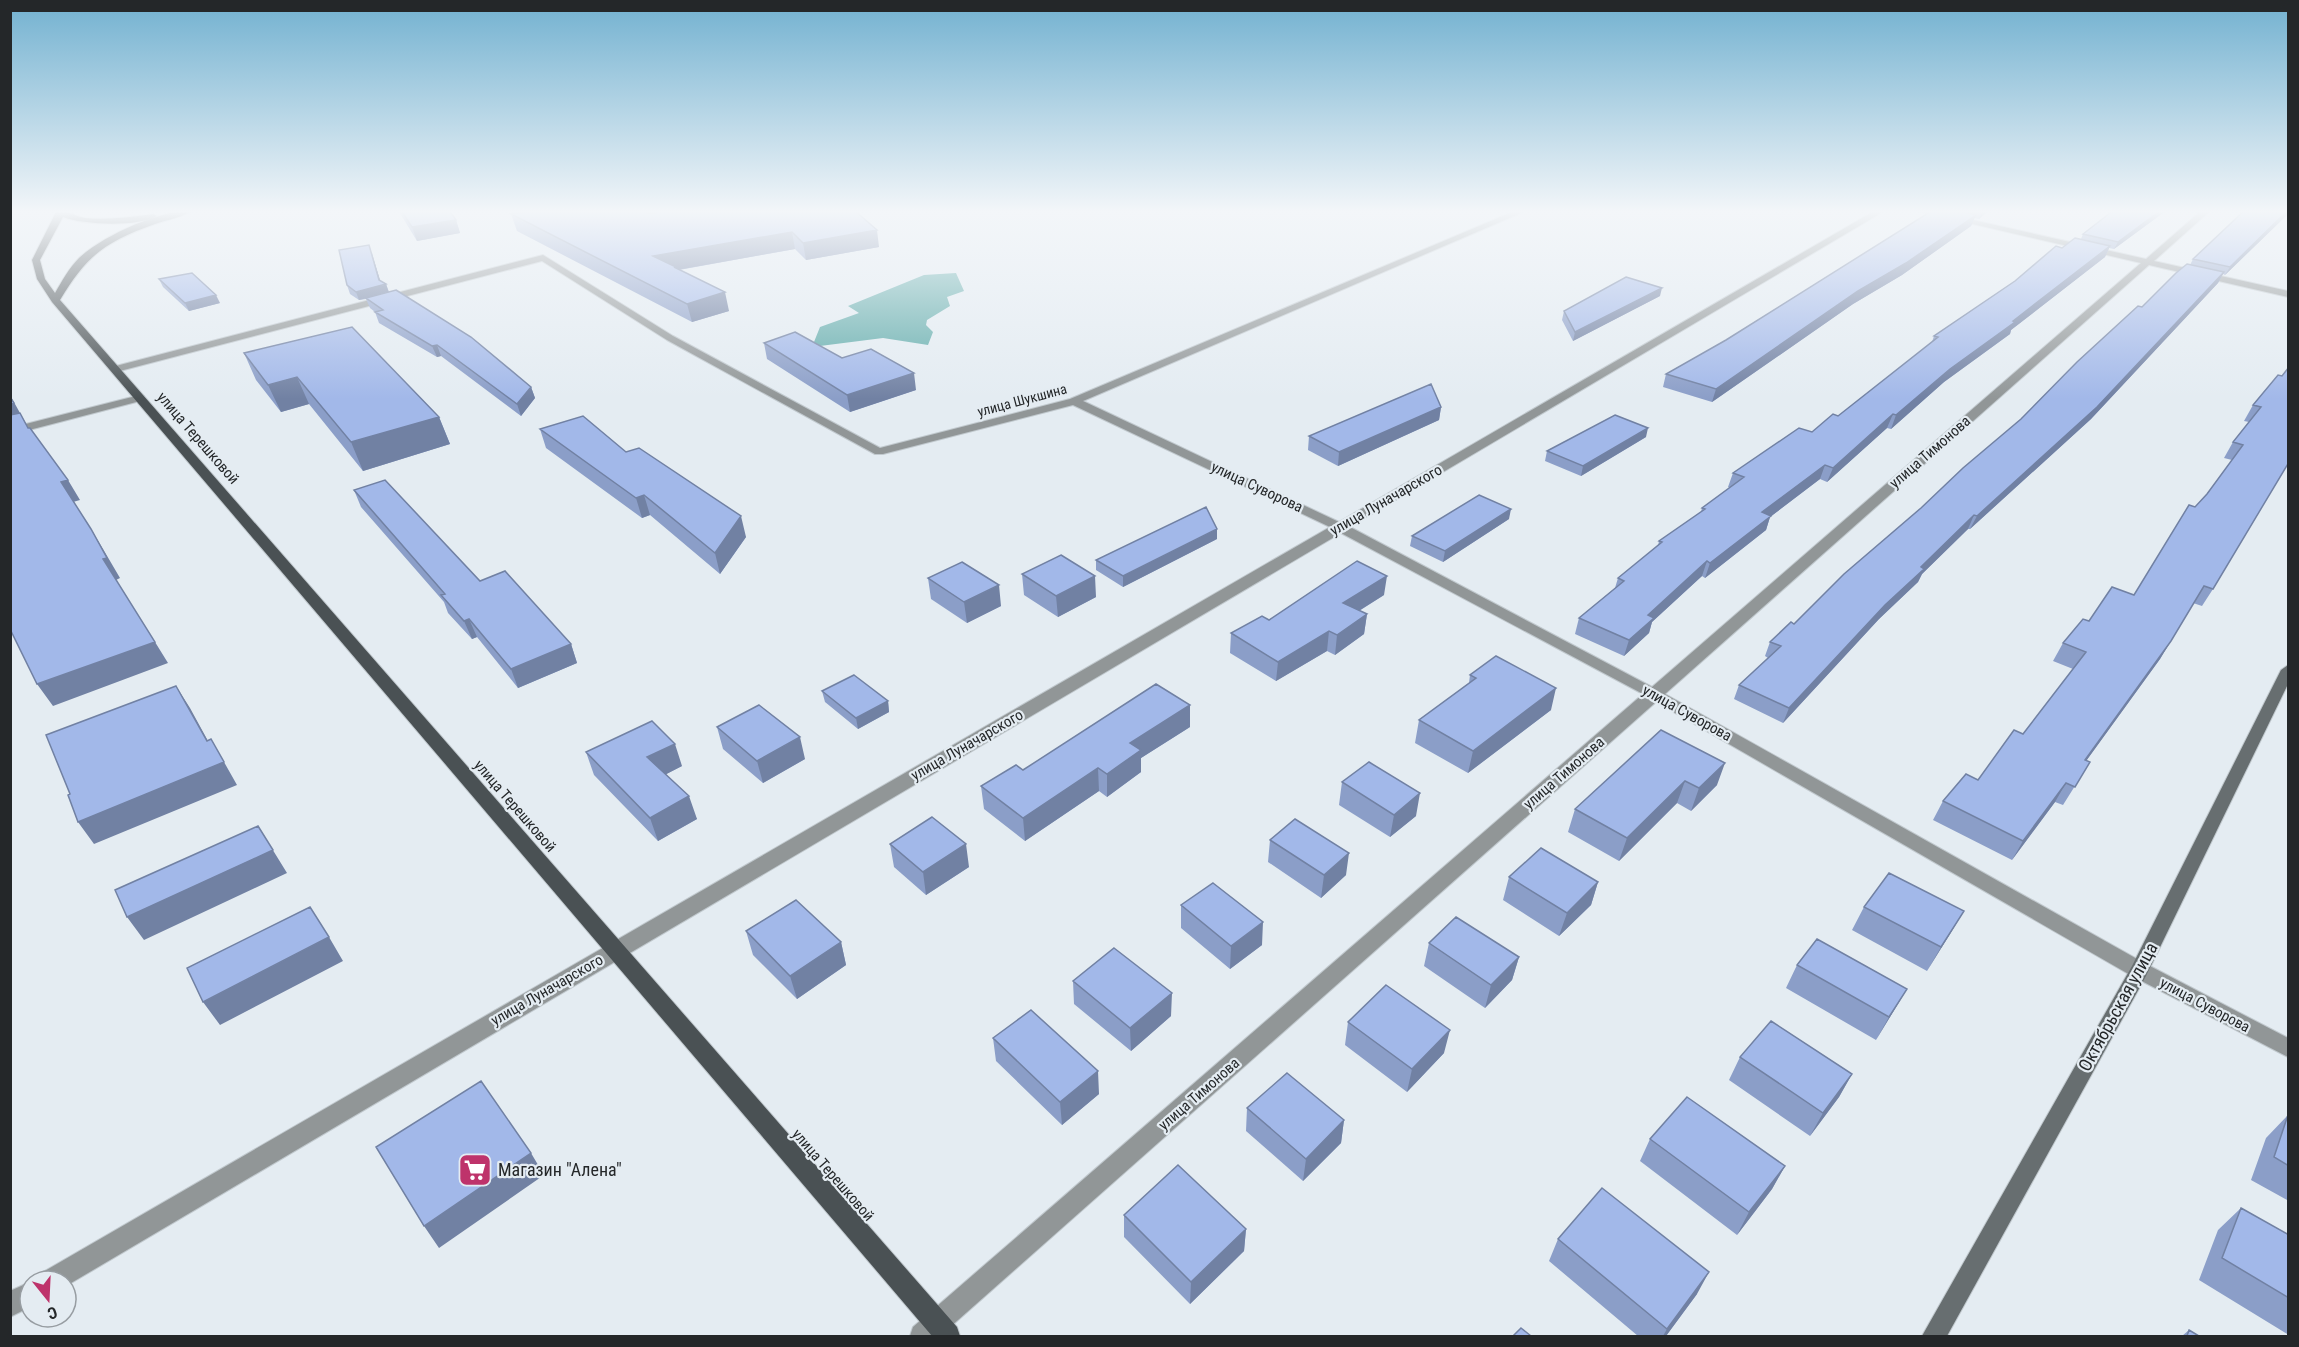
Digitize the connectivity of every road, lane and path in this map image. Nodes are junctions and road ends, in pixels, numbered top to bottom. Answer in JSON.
{"nodes":[{"id":1,"x":39,"y":273,"type":"edge"},
{"id":2,"x":73,"y":273,"type":"edge"},
{"id":3,"x":486,"y":273,"type":"edge"},
{"id":4,"x":567,"y":273,"type":"edge"},
{"id":5,"x":1376,"y":273,"type":"edge"},
{"id":6,"x":1775,"y":273,"type":"edge"},
{"id":7,"x":2134,"y":273,"type":"edge"},
{"id":8,"x":2195,"y":273,"type":"edge"},
{"id":9,"x":2289,"y":294,"type":"edge"},
{"id":10,"x":55,"y":300,"type":"junction"},
{"id":11,"x":116,"y":369,"type":"junction"},
{"id":12,"x":140,"y":398,"type":"junction"},
{"id":13,"x":1074,"y":401,"type":"junction"},
{"id":14,"x":10,"y":432,"type":"edge"},
{"id":15,"x":1340,"y":527,"type":"junction"},
{"id":16,"x":2289,"y":670,"type":"edge"},
{"id":17,"x":1654,"y":694,"type":"junction"},
{"id":18,"x":615,"y":950,"type":"junction"},
{"id":19,"x":2139,"y":970,"type":"junction"},
{"id":20,"x":2289,"y":1048,"type":"edge"},
{"id":21,"x":72,"y":1269,"type":"edge"},
{"id":22,"x":943,"y":1330,"type":"edge"},
{"id":23,"x":922,"y":1336,"type":"edge"},
{"id":24,"x":1934,"y":1336,"type":"edge"}],
"edges":[{"from":1,"to":10,"type":"main road","name":"улица Терешковой"},
{"from":2,"to":10,"type":"main road"},
{"from":3,"to":11,"type":"street","name":"улица Шукшина"},
{"from":4,"to":13,"type":"street","name":"улица Шукшина"},
{"from":5,"to":13,"type":"street","name":"улица Шукшина"},
{"from":6,"to":15,"type":"street","name":"улица Луначарского"},
{"from":7,"to":17,"type":"street","name":"улица Тимонова"},
{"from":8,"to":9,"type":"street"},
{"from":10,"to":11,"type":"main road","name":"улица Терешковой"},
{"from":11,"to":12,"type":"main road","name":"улица Терешковой"},
{"from":12,"to":14,"type":"street"},
{"from":12,"to":18,"type":"main road","name":"улица Терешковой"},
{"from":13,"to":15,"type":"street","name":"улица Суворова"},
{"from":15,"to":17,"type":"street","name":"улица Суворова"},
{"from":15,"to":18,"type":"street","name":"улица Луначарского"},
{"from":16,"to":19,"type":"street","name":"Октябрьская улица"},
{"from":17,"to":19,"type":"street","name":"улица Суворова"},
{"from":17,"to":22,"type":"street","name":"улица Тимонова"},
{"from":18,"to":21,"type":"street","name":"улица Луначарского"},
{"from":18,"to":22,"type":"main road","name":"улица Терешковой"},
{"from":19,"to":20,"type":"street","name":"улица Суворова"},
{"from":19,"to":24,"type":"street","name":"Октябрьская улица"},
{"from":22,"to":23,"type":"street","name":"улица Тимонова"}]}
